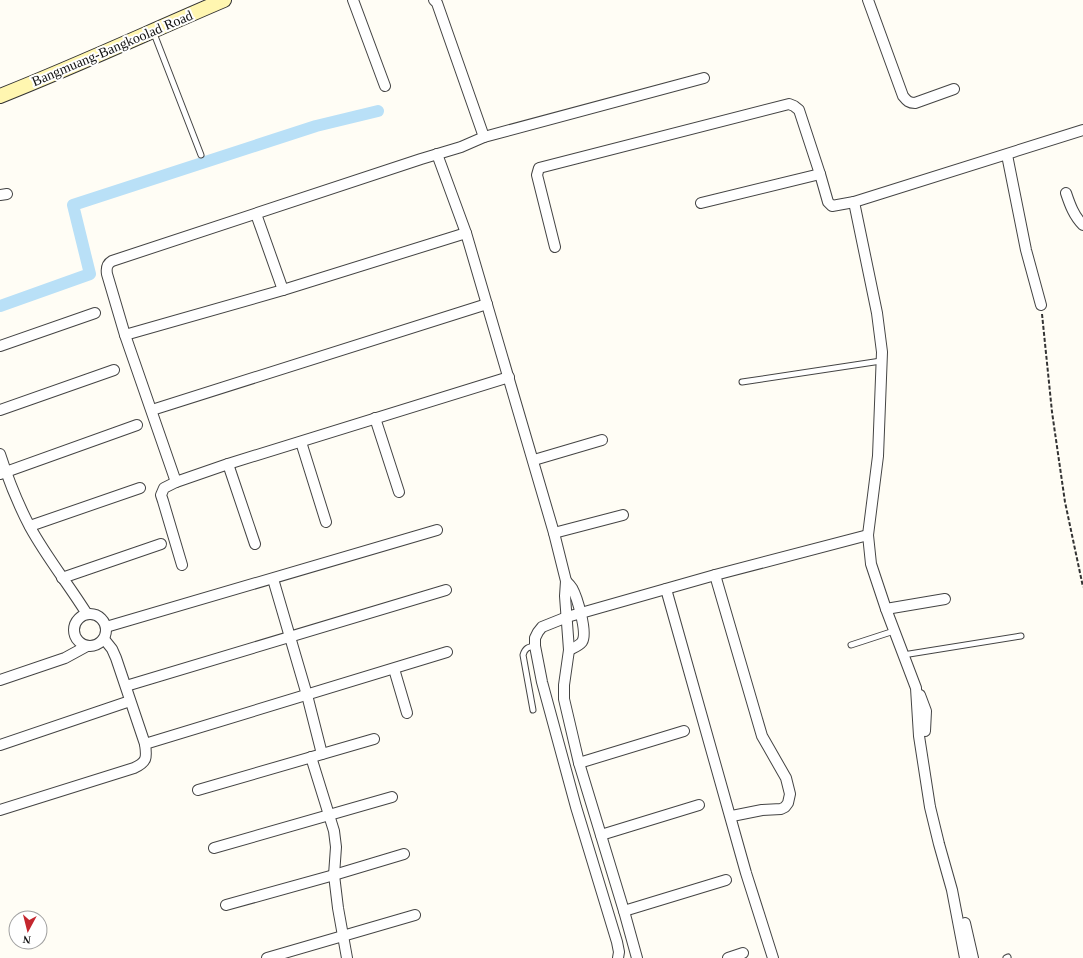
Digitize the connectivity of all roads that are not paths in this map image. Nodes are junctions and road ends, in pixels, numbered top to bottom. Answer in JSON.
{"nodes":[{"id":1,"x":224,"y":0,"type":"edge"},
{"id":2,"x":353,"y":0,"type":"edge"},
{"id":3,"x":868,"y":0,"type":"edge"},
{"id":4,"x":436,"y":1,"type":"edge"},
{"id":5,"x":152,"y":30,"type":"junction"},
{"id":6,"x":704,"y":78,"type":"dead end"},
{"id":7,"x":385,"y":86,"type":"dead end"},
{"id":8,"x":954,"y":89,"type":"dead end"},
{"id":9,"x":0,"y":96,"type":"edge"},
{"id":10,"x":1083,"y":130,"type":"edge"},
{"id":11,"x":484,"y":138,"type":"junction"},
{"id":12,"x":437,"y":154,"type":"junction"},
{"id":13,"x":1007,"y":155,"type":"junction"},
{"id":14,"x":201,"y":156,"type":"dead end"},
{"id":15,"x":820,"y":174,"type":"junction"},
{"id":16,"x":1066,"y":193,"type":"dead end"},
{"id":17,"x":854,"y":202,"type":"junction"},
{"id":18,"x":702,"y":203,"type":"dead end"},
{"id":19,"x":256,"y":214,"type":"junction"},
{"id":20,"x":1083,"y":225,"type":"edge"},
{"id":21,"x":466,"y":233,"type":"junction"},
{"id":22,"x":555,"y":247,"type":"dead end"},
{"id":23,"x":283,"y":290,"type":"junction"},
{"id":24,"x":487,"y":304,"type":"junction"},
{"id":25,"x":1041,"y":305,"type":"road end"},
{"id":26,"x":95,"y":314,"type":"dead end"},
{"id":27,"x":125,"y":336,"type":"junction"},
{"id":28,"x":0,"y":346,"type":"edge"},
{"id":29,"x":881,"y":361,"type":"junction"},
{"id":30,"x":114,"y":370,"type":"dead end"},
{"id":31,"x":508,"y":377,"type":"junction"},
{"id":32,"x":742,"y":382,"type":"dead end"},
{"id":33,"x":0,"y":410,"type":"edge"},
{"id":34,"x":152,"y":410,"type":"junction"},
{"id":35,"x":375,"y":418,"type":"junction"},
{"id":36,"x":137,"y":424,"type":"dead end"},
{"id":37,"x":602,"y":440,"type":"dead end"},
{"id":38,"x":301,"y":442,"type":"junction"},
{"id":39,"x":0,"y":454,"type":"edge"},
{"id":40,"x":534,"y":460,"type":"junction"},
{"id":41,"x":228,"y":464,"type":"junction"},
{"id":42,"x":3,"y":472,"type":"edge"},
{"id":43,"x":176,"y":482,"type":"junction"},
{"id":44,"x":140,"y":488,"type":"dead end"},
{"id":45,"x":399,"y":492,"type":"dead end"},
{"id":46,"x":623,"y":515,"type":"dead end"},
{"id":47,"x":326,"y":522,"type":"dead end"},
{"id":48,"x":30,"y":526,"type":"junction"},
{"id":49,"x":437,"y":530,"type":"dead end"},
{"id":50,"x":554,"y":533,"type":"junction"},
{"id":51,"x":868,"y":535,"type":"junction"},
{"id":52,"x":161,"y":544,"type":"dead end"},
{"id":53,"x":255,"y":544,"type":"dead end"},
{"id":54,"x":182,"y":566,"type":"dead end"},
{"id":55,"x":716,"y":575,"type":"junction"},
{"id":56,"x":62,"y":578,"type":"junction"},
{"id":57,"x":273,"y":579,"type":"junction"},
{"id":58,"x":566,"y":581,"type":"junction"},
{"id":59,"x":666,"y":589,"type":"junction"},
{"id":60,"x":446,"y":590,"type":"dead end"},
{"id":61,"x":945,"y":599,"type":"dead end"},
{"id":62,"x":886,"y":609,"type":"junction"},
{"id":63,"x":581,"y":613,"type":"junction"},
{"id":64,"x":87,"y":614,"type":"junction"},
{"id":65,"x":567,"y":617,"type":"junction"},
{"id":66,"x":106,"y":627,"type":"junction"},
{"id":67,"x":894,"y":630,"type":"junction"},
{"id":68,"x":1021,"y":636,"type":"dead end"},
{"id":69,"x":291,"y":637,"type":"junction"},
{"id":70,"x":104,"y":639,"type":"junction"},
{"id":71,"x":851,"y":645,"type":"dead end"},
{"id":72,"x":87,"y":646,"type":"junction"},
{"id":73,"x":535,"y":646,"type":"junction"},
{"id":74,"x":569,"y":650,"type":"junction"},
{"id":75,"x":447,"y":652,"type":"dead end"},
{"id":76,"x":903,"y":655,"type":"junction"},
{"id":77,"x":394,"y":669,"type":"junction"},
{"id":78,"x":0,"y":680,"type":"edge"},
{"id":79,"x":126,"y":686,"type":"junction"},
{"id":80,"x":916,"y":688,"type":"junction"},
{"id":81,"x":308,"y":695,"type":"junction"},
{"id":82,"x":130,"y":701,"type":"junction"},
{"id":83,"x":533,"y":710,"type":"dead end"},
{"id":84,"x":407,"y":713,"type":"dead end"},
{"id":85,"x":684,"y":731,"type":"dead end"},
{"id":86,"x":374,"y":739,"type":"dead end"},
{"id":87,"x":145,"y":744,"type":"junction"},
{"id":88,"x":0,"y":745,"type":"edge"},
{"id":89,"x":322,"y":754,"type":"junction"},
{"id":90,"x":310,"y":757,"type":"junction"},
{"id":91,"x":579,"y":763,"type":"junction"},
{"id":92,"x":198,"y":790,"type":"dead end"},
{"id":93,"x":392,"y":797,"type":"dead end"},
{"id":94,"x":699,"y":805,"type":"dead end"},
{"id":95,"x":0,"y":810,"type":"edge"},
{"id":96,"x":329,"y":816,"type":"junction"},
{"id":97,"x":732,"y":816,"type":"junction"},
{"id":98,"x":601,"y":835,"type":"junction"},
{"id":99,"x":214,"y":848,"type":"dead end"},
{"id":100,"x":404,"y":854,"type":"dead end"},
{"id":101,"x":334,"y":875,"type":"junction"},
{"id":102,"x":726,"y":880,"type":"dead end"},
{"id":103,"x":226,"y":905,"type":"dead end"},
{"id":104,"x":624,"y":911,"type":"junction"},
{"id":105,"x":415,"y":915,"type":"dead end"},
{"id":106,"x":342,"y":936,"type":"junction"},
{"id":107,"x":743,"y":953,"type":"dead end"},
{"id":108,"x":267,"y":958,"type":"edge"},
{"id":109,"x":347,"y":958,"type":"edge"},
{"id":110,"x":618,"y":958,"type":"edge"},
{"id":111,"x":637,"y":958,"type":"edge"},
{"id":112,"x":728,"y":958,"type":"edge"},
{"id":113,"x":773,"y":958,"type":"edge"},
{"id":114,"x":965,"y":958,"type":"edge"},
{"id":115,"x":973,"y":958,"type":"edge"}],
"edges":[{"from":1,"to":5,"type":"street","name":"Bangmuang-Bangkoolad Road"},
{"from":2,"to":7,"type":"street"},
{"from":3,"to":8,"type":"street"},
{"from":4,"to":11,"type":"street"},
{"from":5,"to":9,"type":"street","name":"Bangmuang-Bangkoolad Road"},
{"from":5,"to":14,"type":"lane"},
{"from":6,"to":11,"type":"street"},
{"from":10,"to":13,"type":"street"},
{"from":11,"to":12,"type":"street"},
{"from":12,"to":19,"type":"street"},
{"from":12,"to":21,"type":"street"},
{"from":13,"to":17,"type":"street"},
{"from":13,"to":25,"type":"street"},
{"from":15,"to":17,"type":"street"},
{"from":15,"to":18,"type":"street"},
{"from":15,"to":22,"type":"street"},
{"from":16,"to":20,"type":"street"},
{"from":17,"to":29,"type":"street"},
{"from":19,"to":23,"type":"street"},
{"from":19,"to":27,"type":"street"},
{"from":21,"to":23,"type":"street"},
{"from":21,"to":24,"type":"street"},
{"from":23,"to":27,"type":"street"},
{"from":24,"to":31,"type":"street"},
{"from":24,"to":34,"type":"street"},
{"from":26,"to":28,"type":"street"},
{"from":27,"to":34,"type":"street"},
{"from":29,"to":32,"type":"lane"},
{"from":29,"to":51,"type":"street"},
{"from":30,"to":33,"type":"street"},
{"from":31,"to":35,"type":"street"},
{"from":31,"to":40,"type":"street"},
{"from":34,"to":43,"type":"street"},
{"from":35,"to":38,"type":"street"},
{"from":35,"to":45,"type":"street"},
{"from":36,"to":42,"type":"street"},
{"from":37,"to":40,"type":"street"},
{"from":38,"to":41,"type":"street"},
{"from":38,"to":47,"type":"street"},
{"from":39,"to":42,"type":"street"},
{"from":40,"to":50,"type":"street"},
{"from":41,"to":43,"type":"street"},
{"from":41,"to":53,"type":"street"},
{"from":42,"to":48,"type":"street"},
{"from":43,"to":54,"type":"street"},
{"from":44,"to":48,"type":"street"},
{"from":46,"to":50,"type":"street"},
{"from":48,"to":56,"type":"street"},
{"from":49,"to":57,"type":"street"},
{"from":50,"to":58,"type":"street"},
{"from":51,"to":55,"type":"street"},
{"from":51,"to":62,"type":"street"},
{"from":52,"to":56,"type":"street"},
{"from":55,"to":59,"type":"street"},
{"from":55,"to":97,"type":"street"},
{"from":56,"to":64,"type":"street"},
{"from":57,"to":66,"type":"street"},
{"from":57,"to":69,"type":"street"},
{"from":58,"to":63,"type":"street"},
{"from":58,"to":65,"type":"street"},
{"from":59,"to":63,"type":"street"},
{"from":59,"to":97,"type":"street"},
{"from":60,"to":69,"type":"street"},
{"from":61,"to":62,"type":"street"},
{"from":62,"to":67,"type":"street"},
{"from":63,"to":65,"type":"street"},
{"from":63,"to":74,"type":"street"},
{"from":64,"to":66,"type":"street"},
{"from":64,"to":72,"type":"street"},
{"from":65,"to":73,"type":"street"},
{"from":65,"to":74,"type":"street"},
{"from":66,"to":70,"type":"street"},
{"from":67,"to":71,"type":"lane"},
{"from":67,"to":76,"type":"street"},
{"from":68,"to":76,"type":"lane"},
{"from":69,"to":79,"type":"street"},
{"from":69,"to":81,"type":"street"},
{"from":70,"to":72,"type":"street"},
{"from":70,"to":79,"type":"street"},
{"from":72,"to":78,"type":"street"},
{"from":73,"to":83,"type":"lane"},
{"from":73,"to":110,"type":"street"},
{"from":74,"to":91,"type":"street"},
{"from":75,"to":77,"type":"street"},
{"from":76,"to":80,"type":"street"},
{"from":77,"to":81,"type":"street"},
{"from":77,"to":84,"type":"street"},
{"from":79,"to":82,"type":"street"},
{"from":80,"to":114,"type":"street"},
{"from":80,"to":115,"type":"street"},
{"from":81,"to":87,"type":"street"},
{"from":81,"to":89,"type":"street"},
{"from":82,"to":87,"type":"street"},
{"from":82,"to":88,"type":"street"},
{"from":85,"to":91,"type":"street"},
{"from":86,"to":89,"type":"street"},
{"from":87,"to":95,"type":"street"},
{"from":89,"to":90,"type":"street"},
{"from":90,"to":92,"type":"street"},
{"from":90,"to":96,"type":"street"},
{"from":91,"to":98,"type":"street"},
{"from":93,"to":96,"type":"street"},
{"from":94,"to":98,"type":"street"},
{"from":96,"to":99,"type":"street"},
{"from":96,"to":101,"type":"street"},
{"from":97,"to":113,"type":"street"},
{"from":98,"to":104,"type":"street"},
{"from":100,"to":101,"type":"street"},
{"from":101,"to":103,"type":"street"},
{"from":101,"to":106,"type":"street"},
{"from":102,"to":104,"type":"street"},
{"from":104,"to":111,"type":"street"},
{"from":105,"to":106,"type":"street"},
{"from":106,"to":108,"type":"street"},
{"from":106,"to":109,"type":"street"},
{"from":107,"to":112,"type":"street"}]}
